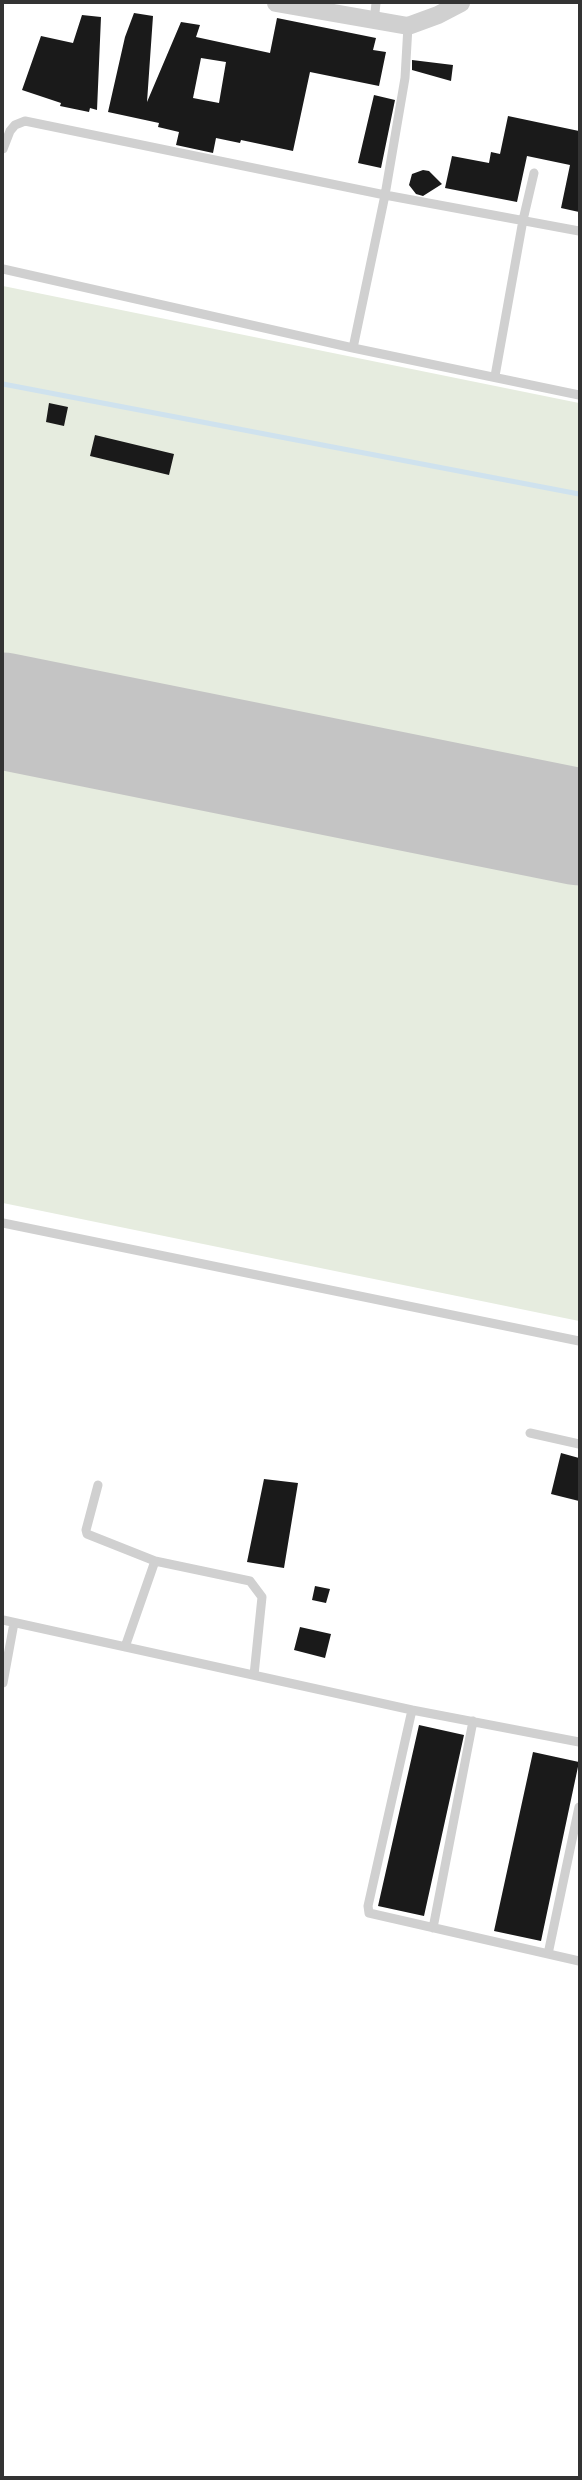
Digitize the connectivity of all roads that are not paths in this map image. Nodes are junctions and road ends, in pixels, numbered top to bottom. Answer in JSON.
{"nodes":[{"id":1,"x":276,"y":3,"type":"edge"},
{"id":2,"x":376,"y":3,"type":"edge"},
{"id":3,"x":461,"y":3,"type":"edge"},
{"id":4,"x":374,"y":22,"type":"junction"},
{"id":5,"x":408,"y":26,"type":"junction"},
{"id":6,"x":3,"y":149,"type":"edge"},
{"id":7,"x":534,"y":173,"type":"dead end"},
{"id":8,"x":385,"y":195,"type":"junction"},
{"id":9,"x":523,"y":220,"type":"junction"},
{"id":10,"x":579,"y":231,"type":"edge"},
{"id":11,"x":3,"y":269,"type":"edge"},
{"id":12,"x":353,"y":348,"type":"junction"},
{"id":13,"x":495,"y":376,"type":"junction"},
{"id":14,"x":579,"y":394,"type":"edge"},
{"id":15,"x":3,"y":1223,"type":"edge"},
{"id":16,"x":579,"y":1341,"type":"edge"},
{"id":17,"x":530,"y":1434,"type":"dead end"},
{"id":18,"x":579,"y":1444,"type":"edge"},
{"id":19,"x":98,"y":1485,"type":"dead end"},
{"id":20,"x":155,"y":1561,"type":"junction"},
{"id":21,"x":3,"y":1620,"type":"edge"},
{"id":22,"x":14,"y":1622,"type":"junction"},
{"id":23,"x":125,"y":1647,"type":"junction"},
{"id":24,"x":254,"y":1675,"type":"junction"},
{"id":25,"x":3,"y":1683,"type":"edge"},
{"id":26,"x":412,"y":1710,"type":"junction"},
{"id":27,"x":473,"y":1721,"type":"junction"},
{"id":28,"x":579,"y":1742,"type":"edge"},
{"id":29,"x":579,"y":1806,"type":"edge"},
{"id":30,"x":434,"y":1928,"type":"junction"},
{"id":31,"x":548,"y":1954,"type":"junction"},
{"id":32,"x":579,"y":1961,"type":"edge"}],
"edges":[{"from":1,"to":4,"type":"street"},
{"from":2,"to":4,"type":"lane"},
{"from":3,"to":5,"type":"street"},
{"from":4,"to":5,"type":"street"},
{"from":5,"to":8,"type":"lane"},
{"from":6,"to":8,"type":"lane"},
{"from":7,"to":9,"type":"lane"},
{"from":8,"to":9,"type":"lane"},
{"from":8,"to":12,"type":"lane"},
{"from":9,"to":10,"type":"lane"},
{"from":9,"to":13,"type":"lane"},
{"from":11,"to":12,"type":"lane"},
{"from":12,"to":13,"type":"lane"},
{"from":13,"to":14,"type":"lane"},
{"from":15,"to":16,"type":"lane"},
{"from":17,"to":18,"type":"lane"},
{"from":19,"to":20,"type":"lane"},
{"from":20,"to":23,"type":"lane"},
{"from":20,"to":24,"type":"lane"},
{"from":21,"to":22,"type":"lane"},
{"from":22,"to":23,"type":"lane"},
{"from":22,"to":25,"type":"lane"},
{"from":23,"to":24,"type":"lane"},
{"from":24,"to":26,"type":"lane"},
{"from":26,"to":27,"type":"lane"},
{"from":26,"to":30,"type":"lane"},
{"from":27,"to":28,"type":"lane"},
{"from":27,"to":30,"type":"lane"},
{"from":29,"to":31,"type":"lane"},
{"from":30,"to":31,"type":"lane"},
{"from":31,"to":32,"type":"lane"}]}
